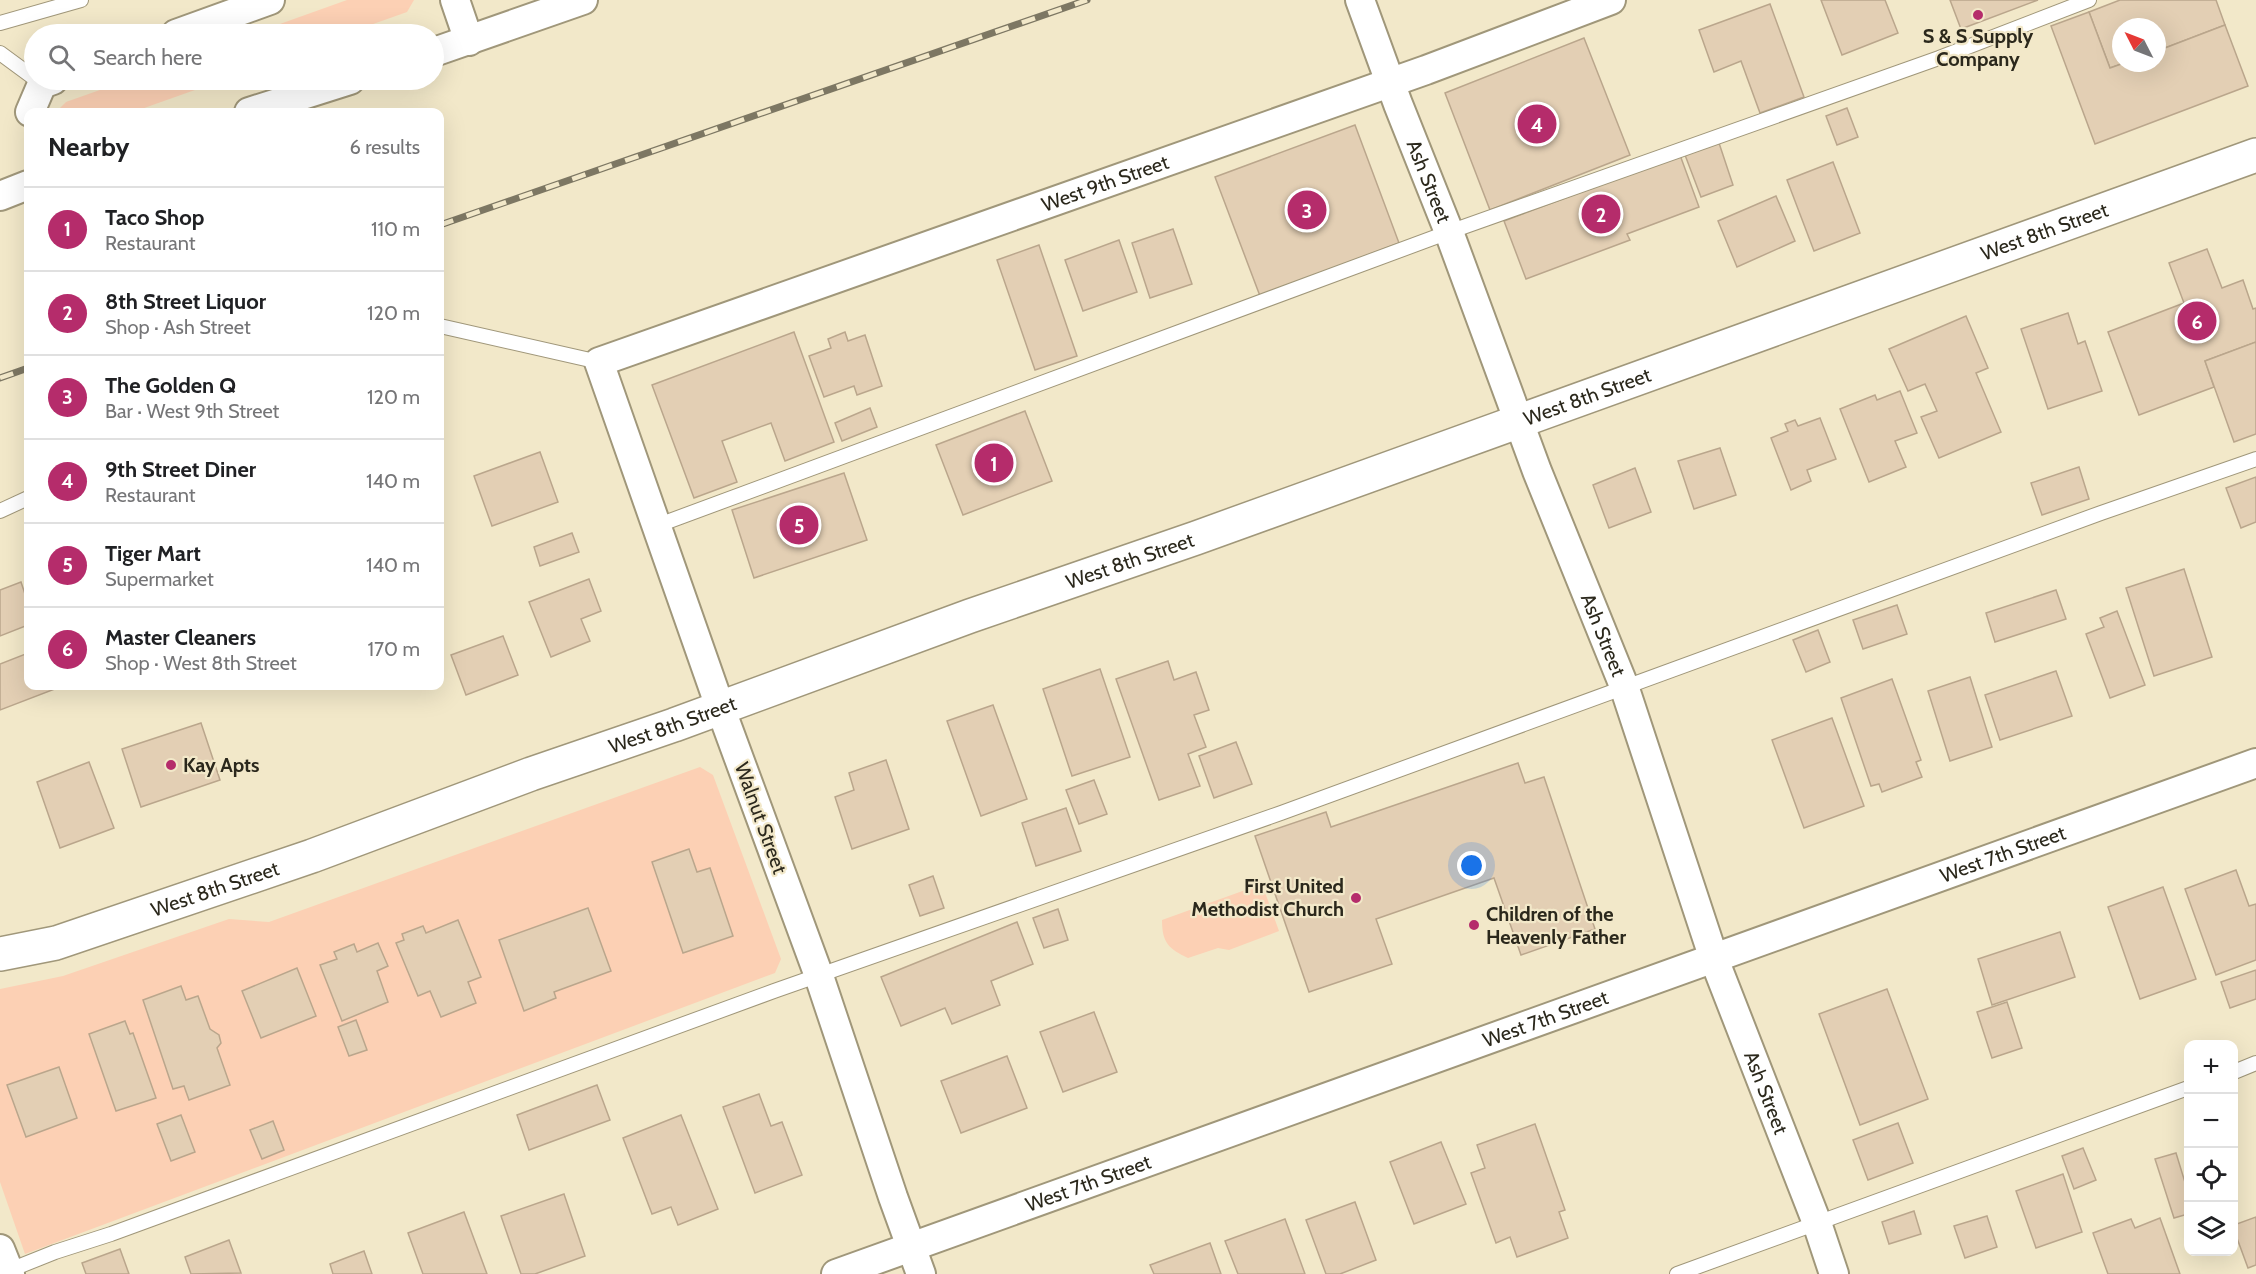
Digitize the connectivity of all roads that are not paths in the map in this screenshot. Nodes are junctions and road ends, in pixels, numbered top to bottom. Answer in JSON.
{"nodes":[{"id":1,"x":81,"y":0,"type":"edge"},
{"id":2,"x":270,"y":0,"type":"edge"},
{"id":3,"x":455,"y":0,"type":"edge"},
{"id":4,"x":583,"y":0,"type":"edge"},
{"id":5,"x":1360,"y":0,"type":"edge"},
{"id":6,"x":1611,"y":0,"type":"edge"},
{"id":7,"x":2089,"y":0,"type":"edge"},
{"id":8,"x":0,"y":23,"type":"edge"},
{"id":9,"x":204,"y":24,"type":"edge"},
{"id":10,"x":469,"y":40,"type":"junction"},
{"id":11,"x":444,"y":49,"type":"edge"},
{"id":12,"x":0,"y":53,"type":"edge"},
{"id":13,"x":24,"y":68,"type":"edge"},
{"id":14,"x":1390,"y":82,"type":"junction"},
{"id":15,"x":38,"y":90,"type":"edge"},
{"id":16,"x":318,"y":90,"type":"edge"},
{"id":17,"x":32,"y":108,"type":"edge"},
{"id":18,"x":262,"y":108,"type":"edge"},
{"id":19,"x":2256,"y":155,"type":"edge"},
{"id":20,"x":24,"y":187,"type":"edge"},
{"id":21,"x":0,"y":196,"type":"edge"},
{"id":22,"x":1449,"y":232,"type":"junction"},
{"id":23,"x":444,"y":327,"type":"edge"},
{"id":24,"x":599,"y":362,"type":"junction"},
{"id":25,"x":1518,"y":420,"type":"junction"},
{"id":26,"x":2256,"y":459,"type":"edge"},
{"id":27,"x":24,"y":500,"type":"edge"},
{"id":28,"x":0,"y":511,"type":"edge"},
{"id":29,"x":656,"y":526,"type":"junction"},
{"id":30,"x":1624,"y":686,"type":"junction"},
{"id":31,"x":720,"y":707,"type":"junction"},
{"id":32,"x":2256,"y":763,"type":"edge"},
{"id":33,"x":0,"y":954,"type":"edge"},
{"id":34,"x":1714,"y":958,"type":"junction"},
{"id":35,"x":819,"y":976,"type":"junction"},
{"id":36,"x":2256,"y":1063,"type":"edge"},
{"id":37,"x":2238,"y":1070,"type":"edge"},
{"id":38,"x":2184,"y":1089,"type":"edge"},
{"id":39,"x":1817,"y":1223,"type":"junction"},
{"id":40,"x":912,"y":1246,"type":"junction"},
{"id":41,"x":5,"y":1267,"type":"edge"},
{"id":42,"x":836,"y":1274,"type":"edge"},
{"id":43,"x":921,"y":1274,"type":"edge"},
{"id":44,"x":1677,"y":1274,"type":"edge"},
{"id":45,"x":1834,"y":1274,"type":"edge"}],
"edges":[{"from":1,"to":8,"type":"lane"},
{"from":2,"to":9,"type":"street"},
{"from":3,"to":10,"type":"street"},
{"from":4,"to":10,"type":"street"},
{"from":5,"to":14,"type":"street","name":"Ash Street"},
{"from":6,"to":14,"type":"street","name":"West 9th Street"},
{"from":7,"to":22,"type":"lane"},
{"from":10,"to":11,"type":"street"},
{"from":12,"to":13,"type":"lane"},
{"from":14,"to":22,"type":"street","name":"Ash Street"},
{"from":14,"to":24,"type":"street","name":"West 9th Street"},
{"from":15,"to":17,"type":"street"},
{"from":16,"to":18,"type":"street"},
{"from":19,"to":25,"type":"main road","name":"West 8th Street"},
{"from":20,"to":21,"type":"street"},
{"from":22,"to":25,"type":"street","name":"Ash Street"},
{"from":22,"to":29,"type":"lane"},
{"from":23,"to":24,"type":"lane"},
{"from":24,"to":29,"type":"street","name":"Walnut Street"},
{"from":25,"to":30,"type":"street","name":"Ash Street"},
{"from":25,"to":31,"type":"main road","name":"West 8th Street"},
{"from":26,"to":30,"type":"lane"},
{"from":27,"to":28,"type":"lane"},
{"from":29,"to":31,"type":"street","name":"Walnut Street"},
{"from":30,"to":34,"type":"street","name":"Ash Street"},
{"from":30,"to":35,"type":"lane"},
{"from":31,"to":33,"type":"main road","name":"West 8th Street"},
{"from":31,"to":35,"type":"street","name":"Walnut Street"},
{"from":32,"to":34,"type":"street","name":"West 7th Street"},
{"from":34,"to":39,"type":"street","name":"Ash Street"},
{"from":34,"to":40,"type":"street","name":"West 7th Street"},
{"from":35,"to":40,"type":"street","name":"Walnut Street"},
{"from":35,"to":41,"type":"lane"},
{"from":36,"to":37,"type":"lane"},
{"from":38,"to":39,"type":"lane"},
{"from":39,"to":44,"type":"lane"},
{"from":39,"to":45,"type":"street","name":"Ash Street"},
{"from":40,"to":42,"type":"street","name":"West 7th Street"},
{"from":40,"to":43,"type":"street","name":"Walnut Street"}]}
